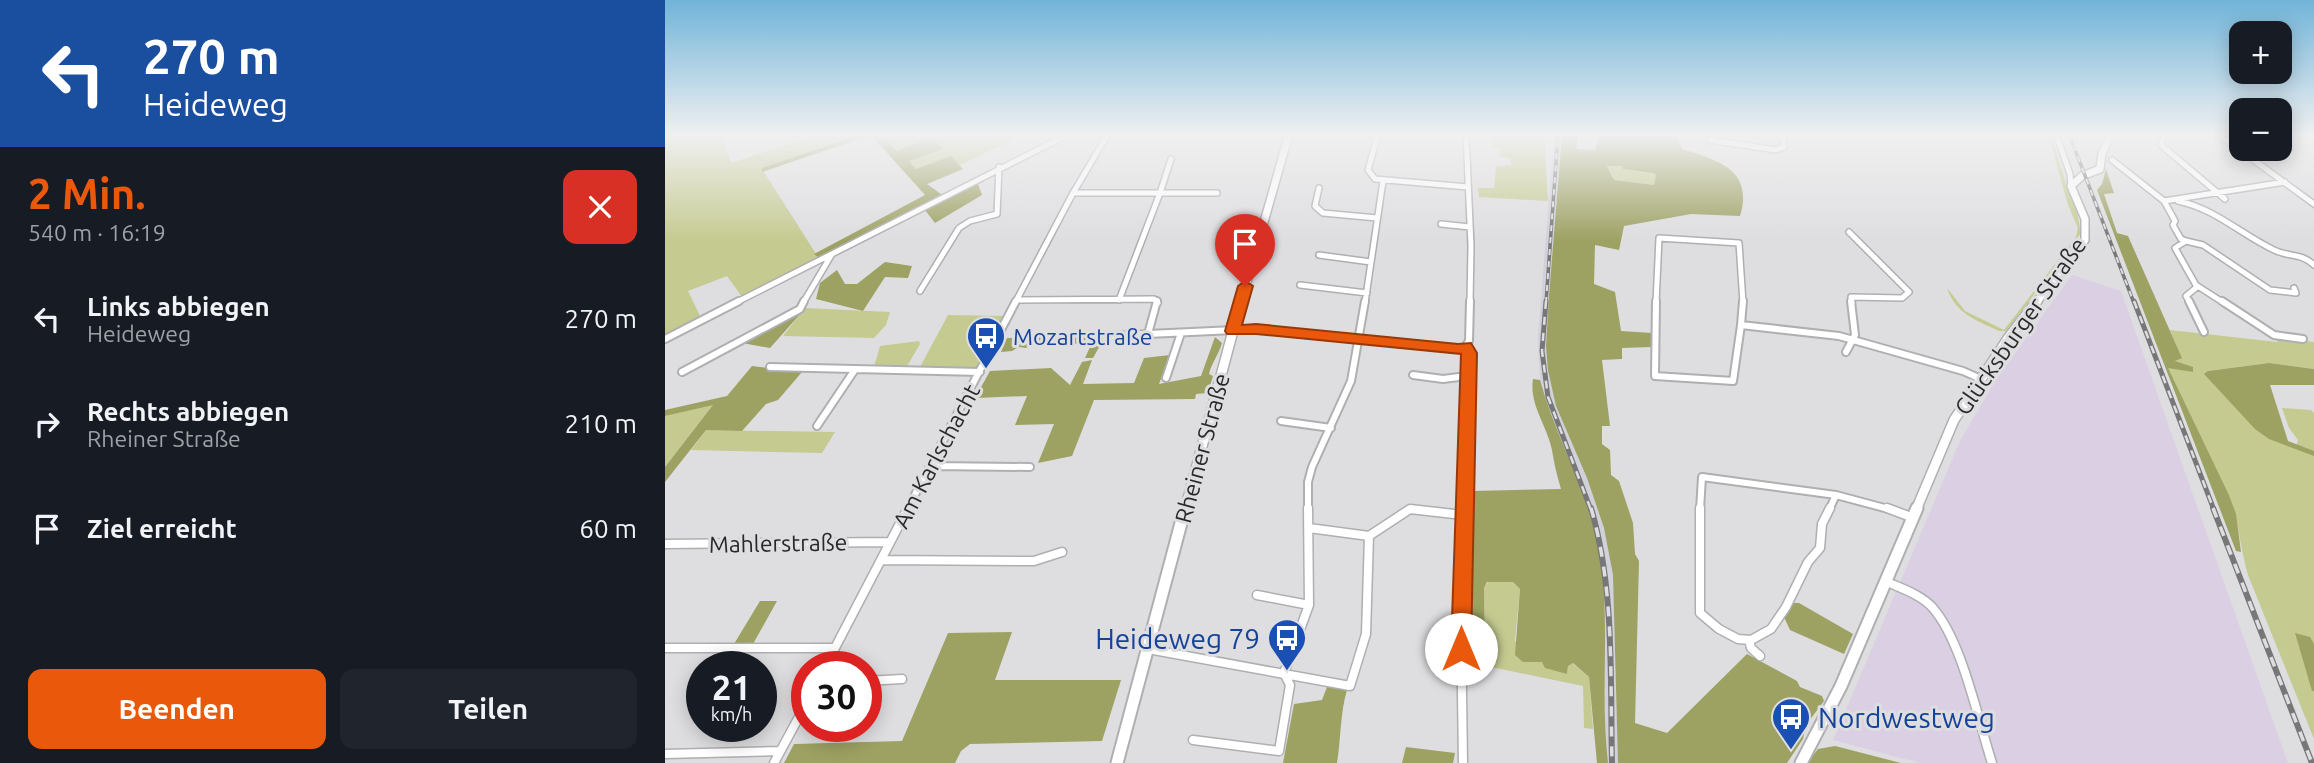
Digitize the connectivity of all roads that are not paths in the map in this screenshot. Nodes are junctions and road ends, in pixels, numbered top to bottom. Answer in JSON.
{"nodes":[{"id":1,"x":994,"y":170,"type":"edge"},
{"id":2,"x":999,"y":170,"type":"edge"},
{"id":3,"x":1087,"y":170,"type":"edge"},
{"id":4,"x":1168,"y":170,"type":"edge"},
{"id":5,"x":1279,"y":170,"type":"edge"},
{"id":6,"x":1368,"y":170,"type":"edge"},
{"id":7,"x":1467,"y":170,"type":"edge"},
{"id":8,"x":2068,"y":170,"type":"edge"},
{"id":9,"x":2097,"y":170,"type":"edge"},
{"id":10,"x":2124,"y":170,"type":"edge"},
{"id":11,"x":2190,"y":170,"type":"edge"},
{"id":12,"x":2268,"y":170,"type":"edge"},
{"id":13,"x":1383,"y":181,"type":"junction"},
{"id":14,"x":2285,"y":182,"type":"junction"},
{"id":15,"x":2071,"y":186,"type":"junction"},
{"id":16,"x":1468,"y":187,"type":"junction"},
{"id":17,"x":1319,"y":188,"type":"dead end"},
{"id":18,"x":1216,"y":192,"type":"dead end"},
{"id":19,"x":1073,"y":193,"type":"junction"},
{"id":20,"x":1160,"y":193,"type":"junction"},
{"id":21,"x":2218,"y":193,"type":"junction"},
{"id":22,"x":2225,"y":198,"type":"dead end"},
{"id":23,"x":2164,"y":201,"type":"junction"},
{"id":24,"x":2178,"y":201,"type":"junction"},
{"id":25,"x":2313,"y":202,"type":"edge"},
{"id":26,"x":1377,"y":218,"type":"junction"},
{"id":27,"x":1441,"y":224,"type":"dead end"},
{"id":28,"x":1470,"y":227,"type":"junction"},
{"id":29,"x":1849,"y":232,"type":"dead end"},
{"id":30,"x":2186,"y":241,"type":"junction"},
{"id":31,"x":2295,"y":245,"type":"dead end"},
{"id":32,"x":833,"y":253,"type":"junction"},
{"id":33,"x":1319,"y":255,"type":"dead end"},
{"id":34,"x":2301,"y":255,"type":"junction"},
{"id":35,"x":1371,"y":262,"type":"junction"},
{"id":36,"x":2314,"y":265,"type":"edge"},
{"id":37,"x":1300,"y":285,"type":"dead end"},
{"id":38,"x":2196,"y":285,"type":"junction"},
{"id":39,"x":2294,"y":288,"type":"dead end"},
{"id":40,"x":920,"y":291,"type":"dead end"},
{"id":41,"x":1367,"y":293,"type":"junction"},
{"id":42,"x":1019,"y":300,"type":"junction"},
{"id":43,"x":1118,"y":300,"type":"junction"},
{"id":44,"x":1741,"y":325,"type":"junction"},
{"id":45,"x":1233,"y":331,"type":"junction"},
{"id":46,"x":2204,"y":332,"type":"dead end"},
{"id":47,"x":1181,"y":333,"type":"junction"},
{"id":48,"x":1148,"y":334,"type":"junction"},
{"id":49,"x":1111,"y":336,"type":"dead end"},
{"id":50,"x":1360,"y":339,"type":"junction"},
{"id":51,"x":2303,"y":339,"type":"dead end"},
{"id":52,"x":665,"y":340,"type":"edge"},
{"id":53,"x":1853,"y":340,"type":"junction"},
{"id":54,"x":1465,"y":347,"type":"junction"},
{"id":55,"x":1846,"y":352,"type":"dead end"},
{"id":56,"x":770,"y":367,"type":"dead end"},
{"id":57,"x":854,"y":371,"type":"junction"},
{"id":58,"x":682,"y":372,"type":"dead end"},
{"id":59,"x":980,"y":372,"type":"junction"},
{"id":60,"x":1413,"y":375,"type":"dead end"},
{"id":61,"x":1467,"y":376,"type":"junction"},
{"id":62,"x":1166,"y":378,"type":"dead end"},
{"id":63,"x":1981,"y":379,"type":"junction"},
{"id":64,"x":1281,"y":421,"type":"dead end"},
{"id":65,"x":817,"y":426,"type":"dead end"},
{"id":66,"x":1331,"y":428,"type":"junction"},
{"id":67,"x":931,"y":466,"type":"junction"},
{"id":68,"x":1030,"y":467,"type":"dead end"},
{"id":69,"x":1836,"y":495,"type":"junction"},
{"id":70,"x":1463,"y":515,"type":"junction"},
{"id":71,"x":1911,"y":517,"type":"junction"},
{"id":72,"x":1309,"y":528,"type":"junction"},
{"id":73,"x":1369,"y":536,"type":"junction"},
{"id":74,"x":890,"y":542,"type":"junction"},
{"id":75,"x":665,"y":544,"type":"edge"},
{"id":76,"x":1062,"y":552,"type":"dead end"},
{"id":77,"x":882,"y":560,"type":"junction"},
{"id":78,"x":1885,"y":581,"type":"junction"},
{"id":79,"x":1257,"y":595,"type":"dead end"},
{"id":80,"x":1308,"y":605,"type":"junction"},
{"id":81,"x":1749,"y":640,"type":"junction"},
{"id":82,"x":665,"y":648,"type":"edge"},
{"id":83,"x":834,"y":648,"type":"junction"},
{"id":84,"x":1148,"y":649,"type":"junction"},
{"id":85,"x":833,"y":651,"type":"edge"},
{"id":86,"x":1760,"y":656,"type":"dead end"},
{"id":87,"x":1284,"y":673,"type":"junction"},
{"id":88,"x":902,"y":679,"type":"dead end"},
{"id":89,"x":882,"y":680,"type":"edge"},
{"id":90,"x":791,"y":731,"type":"edge"},
{"id":91,"x":1193,"y":740,"type":"dead end"},
{"id":92,"x":780,"y":751,"type":"junction"},
{"id":93,"x":665,"y":754,"type":"edge"},
{"id":94,"x":774,"y":763,"type":"edge"},
{"id":95,"x":1117,"y":763,"type":"edge"},
{"id":96,"x":1462,"y":763,"type":"edge"},
{"id":97,"x":1801,"y":763,"type":"edge"},
{"id":98,"x":1992,"y":763,"type":"edge"}],
"edges":[{"from":1,"to":32,"type":"street"},
{"from":2,"to":40,"type":"street"},
{"from":3,"to":19,"type":"street","name":"Am Karlschacht"},
{"from":4,"to":20,"type":"street"},
{"from":5,"to":45,"type":"main road","name":"Rheiner Straße"},
{"from":6,"to":13,"type":"street"},
{"from":7,"to":16,"type":"street"},
{"from":8,"to":15,"type":"street"},
{"from":9,"to":15,"type":"main road"},
{"from":10,"to":23,"type":"street"},
{"from":11,"to":21,"type":"street"},
{"from":12,"to":14,"type":"street"},
{"from":13,"to":16,"type":"street"},
{"from":13,"to":26,"type":"street"},
{"from":14,"to":21,"type":"street"},
{"from":14,"to":25,"type":"street"},
{"from":15,"to":63,"type":"main road","name":"Glücksburger Straße"},
{"from":16,"to":28,"type":"street"},
{"from":17,"to":26,"type":"street"},
{"from":18,"to":20,"type":"street"},
{"from":19,"to":20,"type":"street"},
{"from":19,"to":42,"type":"street","name":"Am Karlschacht"},
{"from":20,"to":43,"type":"street"},
{"from":21,"to":22,"type":"street"},
{"from":21,"to":24,"type":"street"},
{"from":23,"to":24,"type":"street"},
{"from":23,"to":30,"type":"street"},
{"from":24,"to":34,"type":"street"},
{"from":26,"to":35,"type":"street"},
{"from":27,"to":28,"type":"street"},
{"from":28,"to":54,"type":"street"},
{"from":29,"to":53,"type":"street"},
{"from":30,"to":38,"type":"street"},
{"from":30,"to":39,"type":"street"},
{"from":31,"to":34,"type":"street"},
{"from":32,"to":52,"type":"street"},
{"from":32,"to":58,"type":"street"},
{"from":33,"to":35,"type":"street"},
{"from":34,"to":36,"type":"street"},
{"from":35,"to":41,"type":"street"},
{"from":37,"to":41,"type":"street"},
{"from":38,"to":46,"type":"street"},
{"from":38,"to":51,"type":"street"},
{"from":41,"to":50,"type":"street"},
{"from":42,"to":43,"type":"street"},
{"from":42,"to":59,"type":"street","name":"Am Karlschacht"},
{"from":43,"to":48,"type":"street"},
{"from":44,"to":44,"type":"street"},
{"from":44,"to":53,"type":"street"},
{"from":45,"to":47,"type":"street"},
{"from":45,"to":50,"type":"street"},
{"from":45,"to":84,"type":"main road","name":"Rheiner Straße"},
{"from":47,"to":48,"type":"street"},
{"from":47,"to":62,"type":"street"},
{"from":48,"to":49,"type":"street"},
{"from":50,"to":54,"type":"street"},
{"from":50,"to":66,"type":"street"},
{"from":53,"to":55,"type":"street"},
{"from":53,"to":63,"type":"street"},
{"from":54,"to":61,"type":"street"},
{"from":56,"to":57,"type":"street"},
{"from":57,"to":59,"type":"street"},
{"from":57,"to":65,"type":"street"},
{"from":59,"to":67,"type":"street","name":"Am Karlschacht"},
{"from":60,"to":61,"type":"street"},
{"from":61,"to":70,"type":"street"},
{"from":63,"to":71,"type":"main road","name":"Glücksburger Straße"},
{"from":64,"to":66,"type":"street"},
{"from":66,"to":72,"type":"street"},
{"from":67,"to":68,"type":"street"},
{"from":67,"to":74,"type":"street","name":"Am Karlschacht"},
{"from":69,"to":71,"type":"street"},
{"from":69,"to":81,"type":"street"},
{"from":69,"to":81,"type":"street"},
{"from":70,"to":73,"type":"street"},
{"from":70,"to":96,"type":"street"},
{"from":71,"to":78,"type":"main road","name":"Glücksburger Straße"},
{"from":72,"to":73,"type":"street"},
{"from":72,"to":80,"type":"street"},
{"from":73,"to":87,"type":"street"},
{"from":74,"to":75,"type":"street","name":"Mahlerstraße"},
{"from":74,"to":77,"type":"street","name":"Am Karlschacht"},
{"from":76,"to":77,"type":"street"},
{"from":77,"to":83,"type":"street","name":"Am Karlschacht"},
{"from":78,"to":97,"type":"main road","name":"Glücksburger Straße"},
{"from":78,"to":98,"type":"street"},
{"from":79,"to":80,"type":"street"},
{"from":80,"to":87,"type":"street"},
{"from":81,"to":86,"type":"street"},
{"from":82,"to":83,"type":"street"},
{"from":83,"to":85,"type":"street","name":"Am Karlschacht"},
{"from":84,"to":87,"type":"street"},
{"from":84,"to":95,"type":"main road","name":"Rheiner Straße"},
{"from":87,"to":91,"type":"street"},
{"from":88,"to":89,"type":"street"},
{"from":90,"to":92,"type":"street"},
{"from":92,"to":93,"type":"street"},
{"from":92,"to":94,"type":"street"}]}
